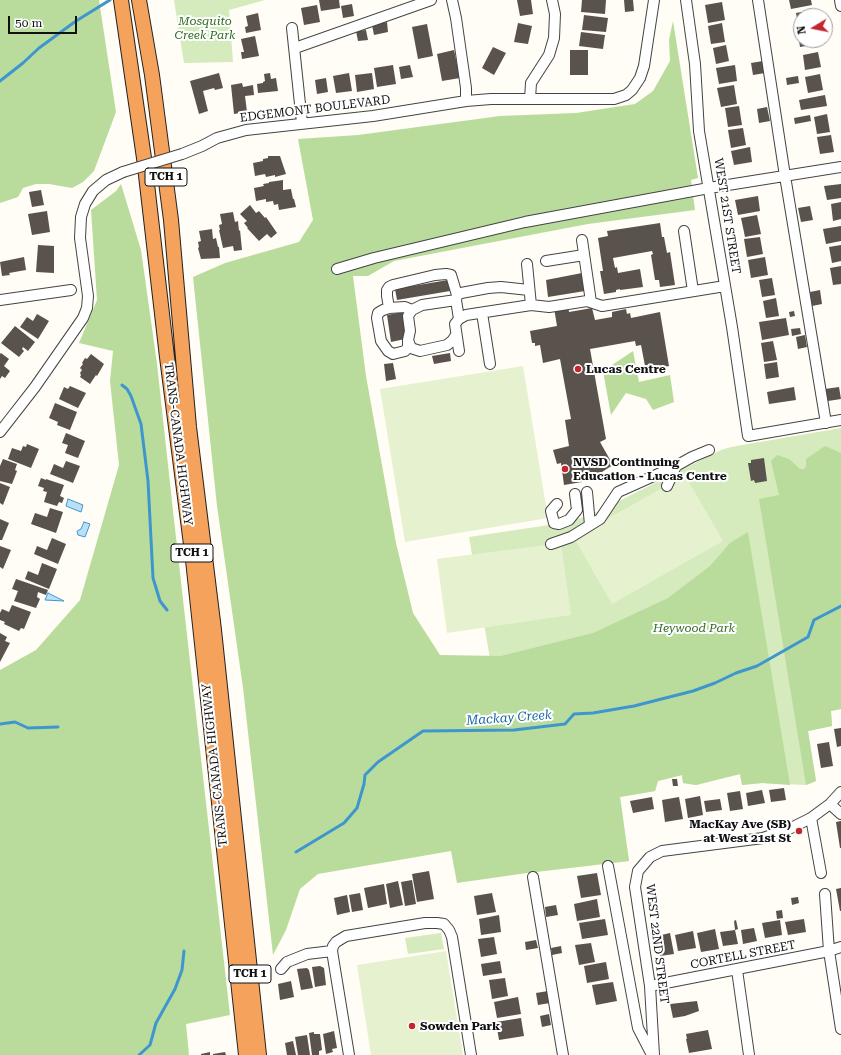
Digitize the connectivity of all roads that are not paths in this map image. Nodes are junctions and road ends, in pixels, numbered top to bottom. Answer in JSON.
{"nodes":[{"id":1,"x":121,"y":0,"type":"edge"},
{"id":2,"x":140,"y":0,"type":"edge"},
{"id":3,"x":144,"y":0,"type":"edge"},
{"id":4,"x":430,"y":0,"type":"edge"},
{"id":5,"x":452,"y":0,"type":"edge"},
{"id":6,"x":552,"y":0,"type":"edge"},
{"id":7,"x":654,"y":0,"type":"edge"},
{"id":8,"x":686,"y":0,"type":"edge"},
{"id":9,"x":758,"y":0,"type":"edge"},
{"id":10,"x":840,"y":0,"type":"edge"},
{"id":11,"x":841,"y":6,"type":"edge"},
{"id":12,"x":292,"y":28,"type":"dead end"},
{"id":13,"x":295,"y":48,"type":"junction"},
{"id":14,"x":152,"y":75,"type":"junction"},
{"id":15,"x":530,"y":99,"type":"junction"},
{"id":16,"x":466,"y":101,"type":"junction"},
{"id":17,"x":302,"y":123,"type":"junction"},
{"id":18,"x":841,"y":167,"type":"edge"},
{"id":19,"x":785,"y":176,"type":"junction"},
{"id":20,"x":709,"y":188,"type":"junction"},
{"id":21,"x":684,"y":231,"type":"dead end"},
{"id":22,"x":582,"y":240,"type":"dead end"},
{"id":23,"x":584,"y":255,"type":"junction"},
{"id":24,"x":546,"y":261,"type":"dead end"},
{"id":25,"x":527,"y":264,"type":"dead end"},
{"id":26,"x":337,"y":269,"type":"dead end"},
{"id":27,"x":725,"y":286,"type":"junction"},
{"id":28,"x":70,"y":290,"type":"dead end"},
{"id":29,"x":529,"y":290,"type":"junction"},
{"id":30,"x":693,"y":291,"type":"junction"},
{"id":31,"x":457,"y":298,"type":"junction"},
{"id":32,"x":0,"y":300,"type":"edge"},
{"id":33,"x":591,"y":302,"type":"junction"},
{"id":34,"x":531,"y":305,"type":"junction"},
{"id":35,"x":389,"y":308,"type":"junction"},
{"id":36,"x":412,"y":310,"type":"junction"},
{"id":37,"x":482,"y":313,"type":"junction"},
{"id":38,"x":459,"y":319,"type":"junction"},
{"id":39,"x":456,"y":335,"type":"junction"},
{"id":40,"x":408,"y":340,"type":"junction"},
{"id":41,"x":459,"y":351,"type":"dead end"},
{"id":42,"x":490,"y":364,"type":"dead end"},
{"id":43,"x":841,"y":420,"type":"edge"},
{"id":44,"x":826,"y":423,"type":"junction"},
{"id":45,"x":0,"y":432,"type":"edge"},
{"id":46,"x":709,"y":450,"type":"dead end"},
{"id":47,"x":676,"y":466,"type":"junction"},
{"id":48,"x":667,"y":486,"type":"dead end"},
{"id":49,"x":587,"y":492,"type":"dead end"},
{"id":50,"x":575,"y":494,"type":"dead end"},
{"id":51,"x":557,"y":504,"type":"dead end"},
{"id":52,"x":590,"y":525,"type":"junction"},
{"id":53,"x":551,"y":544,"type":"dead end"},
{"id":54,"x":841,"y":792,"type":"edge"},
{"id":55,"x":830,"y":804,"type":"junction"},
{"id":56,"x":841,"y":814,"type":"edge"},
{"id":57,"x":811,"y":818,"type":"junction"},
{"id":58,"x":608,"y":866,"type":"dead end"},
{"id":59,"x":821,"y":873,"type":"dead end"},
{"id":60,"x":533,"y":877,"type":"dead end"},
{"id":61,"x":825,"y":894,"type":"dead end"},
{"id":62,"x":841,"y":947,"type":"edge"},
{"id":63,"x":332,"y":950,"type":"junction"},
{"id":64,"x":829,"y":951,"type":"junction"},
{"id":65,"x":281,"y":969,"type":"dead end"},
{"id":66,"x":737,"y":970,"type":"junction"},
{"id":67,"x":650,"y":986,"type":"junction"},
{"id":68,"x":841,"y":1028,"type":"edge"},
{"id":69,"x":246,"y":1055,"type":"edge"},
{"id":70,"x":259,"y":1055,"type":"edge"},
{"id":71,"x":349,"y":1055,"type":"edge"},
{"id":72,"x":471,"y":1055,"type":"edge"},
{"id":73,"x":563,"y":1055,"type":"edge"},
{"id":74,"x":653,"y":1055,"type":"edge"},
{"id":75,"x":749,"y":1055,"type":"edge"}],
"edges":[{"from":1,"to":69,"type":"highway","name":"TRANS-CANADA HIGHWAY","number":"TCH 1"},
{"from":2,"to":14,"type":"highway","name":"TRANS-CANADA HIGHWAY","number":"TCH 1"},
{"from":3,"to":14,"type":"highway"},
{"from":4,"to":13,"type":"street"},
{"from":5,"to":16,"type":"street"},
{"from":6,"to":15,"type":"street"},
{"from":7,"to":15,"type":"street","name":"EDGEMONT BOULEVARD"},
{"from":8,"to":20,"type":"street","name":"WEST 21ST STREET"},
{"from":9,"to":19,"type":"street"},
{"from":10,"to":11,"type":"street"},
{"from":12,"to":13,"type":"street"},
{"from":13,"to":17,"type":"street"},
{"from":14,"to":70,"type":"highway","name":"TRANS-CANADA HIGHWAY","number":"TCH 1"},
{"from":15,"to":16,"type":"street","name":"EDGEMONT BOULEVARD"},
{"from":16,"to":17,"type":"street","name":"EDGEMONT BOULEVARD"},
{"from":17,"to":45,"type":"street","name":"EDGEMONT BOULEVARD","bridge":true},
{"from":18,"to":19,"type":"street"},
{"from":19,"to":20,"type":"street"},
{"from":19,"to":44,"type":"street"},
{"from":20,"to":26,"type":"street"},
{"from":20,"to":27,"type":"street","name":"WEST 21ST STREET"},
{"from":21,"to":30,"type":"street"},
{"from":22,"to":23,"type":"street"},
{"from":23,"to":24,"type":"street"},
{"from":23,"to":33,"type":"street"},
{"from":25,"to":29,"type":"street"},
{"from":27,"to":30,"type":"street"},
{"from":27,"to":44,"type":"street","name":"WEST 21ST STREET"},
{"from":28,"to":32,"type":"street"},
{"from":29,"to":31,"type":"street"},
{"from":29,"to":34,"type":"street"},
{"from":30,"to":33,"type":"street"},
{"from":31,"to":35,"type":"street"},
{"from":31,"to":36,"type":"street"},
{"from":31,"to":38,"type":"street"},
{"from":33,"to":34,"type":"street"},
{"from":34,"to":37,"type":"street"},
{"from":35,"to":36,"type":"street"},
{"from":35,"to":40,"type":"street"},
{"from":36,"to":40,"type":"street"},
{"from":37,"to":38,"type":"street"},
{"from":37,"to":42,"type":"street"},
{"from":38,"to":39,"type":"street"},
{"from":39,"to":40,"type":"street"},
{"from":39,"to":41,"type":"street"},
{"from":43,"to":44,"type":"street"},
{"from":46,"to":47,"type":"street"},
{"from":47,"to":48,"type":"street"},
{"from":47,"to":52,"type":"street"},
{"from":49,"to":52,"type":"street"},
{"from":50,"to":51,"type":"street"},
{"from":52,"to":53,"type":"street"},
{"from":54,"to":55,"type":"street"},
{"from":55,"to":56,"type":"street"},
{"from":55,"to":57,"type":"street"},
{"from":57,"to":59,"type":"street"},
{"from":57,"to":67,"type":"street","name":"WEST 22ND STREET"},
{"from":58,"to":74,"type":"street"},
{"from":60,"to":73,"type":"street"},
{"from":61,"to":64,"type":"street"},
{"from":62,"to":64,"type":"street","name":"CORTELL STREET"},
{"from":63,"to":65,"type":"street"},
{"from":63,"to":71,"type":"street"},
{"from":63,"to":72,"type":"street"},
{"from":64,"to":66,"type":"street","name":"CORTELL STREET"},
{"from":64,"to":68,"type":"street"},
{"from":66,"to":67,"type":"street","name":"CORTELL STREET"},
{"from":66,"to":75,"type":"street"},
{"from":67,"to":74,"type":"street","name":"WEST 22ND STREET"}]}
